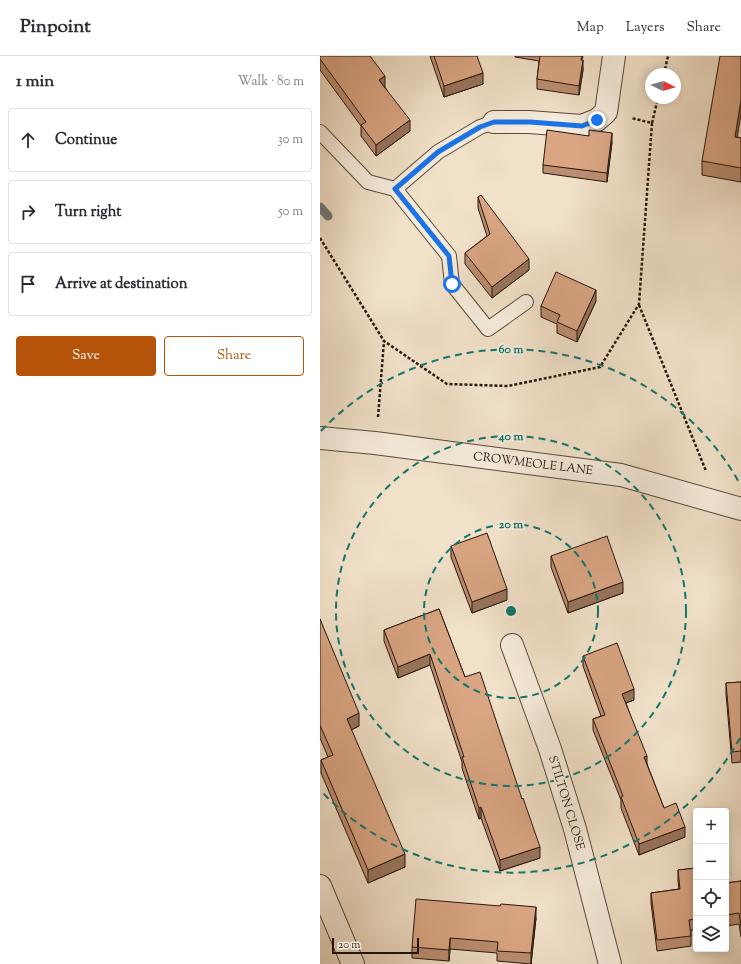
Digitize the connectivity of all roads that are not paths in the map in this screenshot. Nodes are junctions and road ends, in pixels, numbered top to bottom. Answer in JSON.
{"nodes":[{"id":1,"x":614,"y":56,"type":"edge"},
{"id":2,"x":494,"y":122,"type":"joint"},
{"id":3,"x":320,"y":132,"type":"edge"},
{"id":4,"x":395,"y":189,"type":"junction"},
{"id":5,"x":526,"y":302,"type":"dead end"},
{"id":6,"x":320,"y":438,"type":"edge"},
{"id":7,"x":741,"y":510,"type":"edge"},
{"id":8,"x":512,"y":645,"type":"dead end"},
{"id":9,"x":320,"y":886,"type":"edge"},
{"id":10,"x":353,"y":964,"type":"edge"},
{"id":11,"x":610,"y":964,"type":"edge"}],
"edges":[{"from":1,"to":2,"type":"street"},
{"from":2,"to":4,"type":"lane"},
{"from":3,"to":4,"type":"lane"},
{"from":4,"to":5,"type":"lane"},
{"from":6,"to":7,"type":"street","name":"CROWMEOLE LANE"},
{"from":8,"to":11,"type":"street","name":"STILTON CLOSE"},
{"from":9,"to":10,"type":"street"}]}
